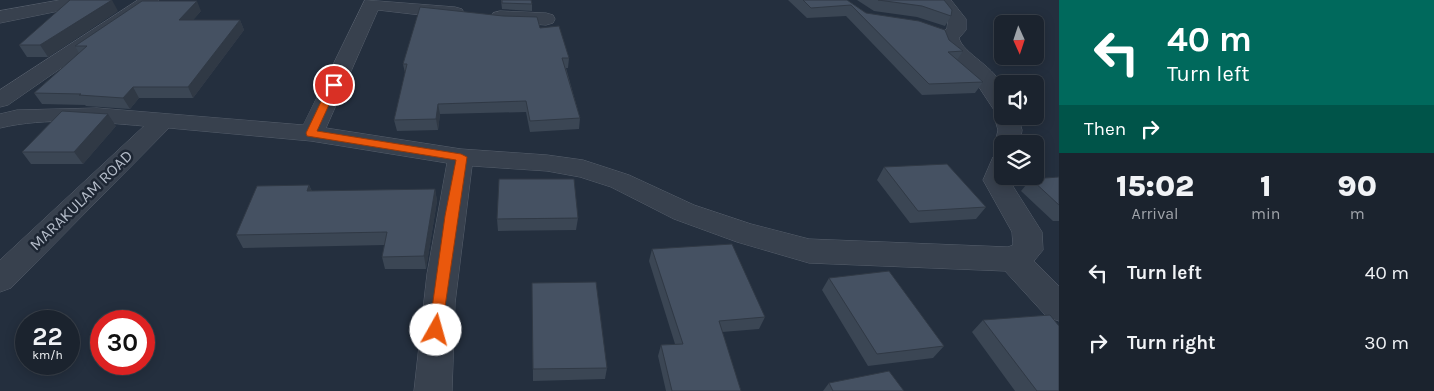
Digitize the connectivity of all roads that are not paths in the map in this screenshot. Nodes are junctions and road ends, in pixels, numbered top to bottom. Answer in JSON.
{"nodes":[{"id":1,"x":88,"y":0,"type":"edge"},
{"id":2,"x":150,"y":0,"type":"edge"},
{"id":3,"x":942,"y":0,"type":"edge"},
{"id":4,"x":373,"y":2,"type":"edge"},
{"id":5,"x":0,"y":17,"type":"edge"},
{"id":6,"x":546,"y":19,"type":"dead end"},
{"id":7,"x":929,"y":28,"type":"edge"},
{"id":8,"x":949,"y":37,"type":"junction"},
{"id":9,"x":994,"y":91,"type":"edge"},
{"id":10,"x":0,"y":100,"type":"edge"},
{"id":11,"x":0,"y":121,"type":"edge"},
{"id":12,"x":163,"y":121,"type":"junction"},
{"id":13,"x":311,"y":133,"type":"junction"},
{"id":14,"x":461,"y":157,"type":"junction"},
{"id":15,"x":999,"y":185,"type":"edge"},
{"id":16,"x":1013,"y":259,"type":"junction"},
{"id":17,"x":0,"y":279,"type":"edge"},
{"id":18,"x":1059,"y":307,"type":"edge"},
{"id":19,"x":433,"y":391,"type":"edge"}],
"edges":[{"from":1,"to":5,"type":"street"},
{"from":2,"to":10,"type":"street"},
{"from":3,"to":8,"type":"street"},
{"from":4,"to":6,"type":"street"},
{"from":4,"to":13,"type":"street"},
{"from":7,"to":8,"type":"street"},
{"from":8,"to":9,"type":"street"},
{"from":11,"to":12,"type":"street"},
{"from":12,"to":13,"type":"street"},
{"from":12,"to":17,"type":"street","name":"MARAKULAM ROAD"},
{"from":13,"to":14,"type":"street"},
{"from":14,"to":16,"type":"street"},
{"from":14,"to":19,"type":"street"},
{"from":15,"to":16,"type":"street"},
{"from":16,"to":18,"type":"street"}]}
